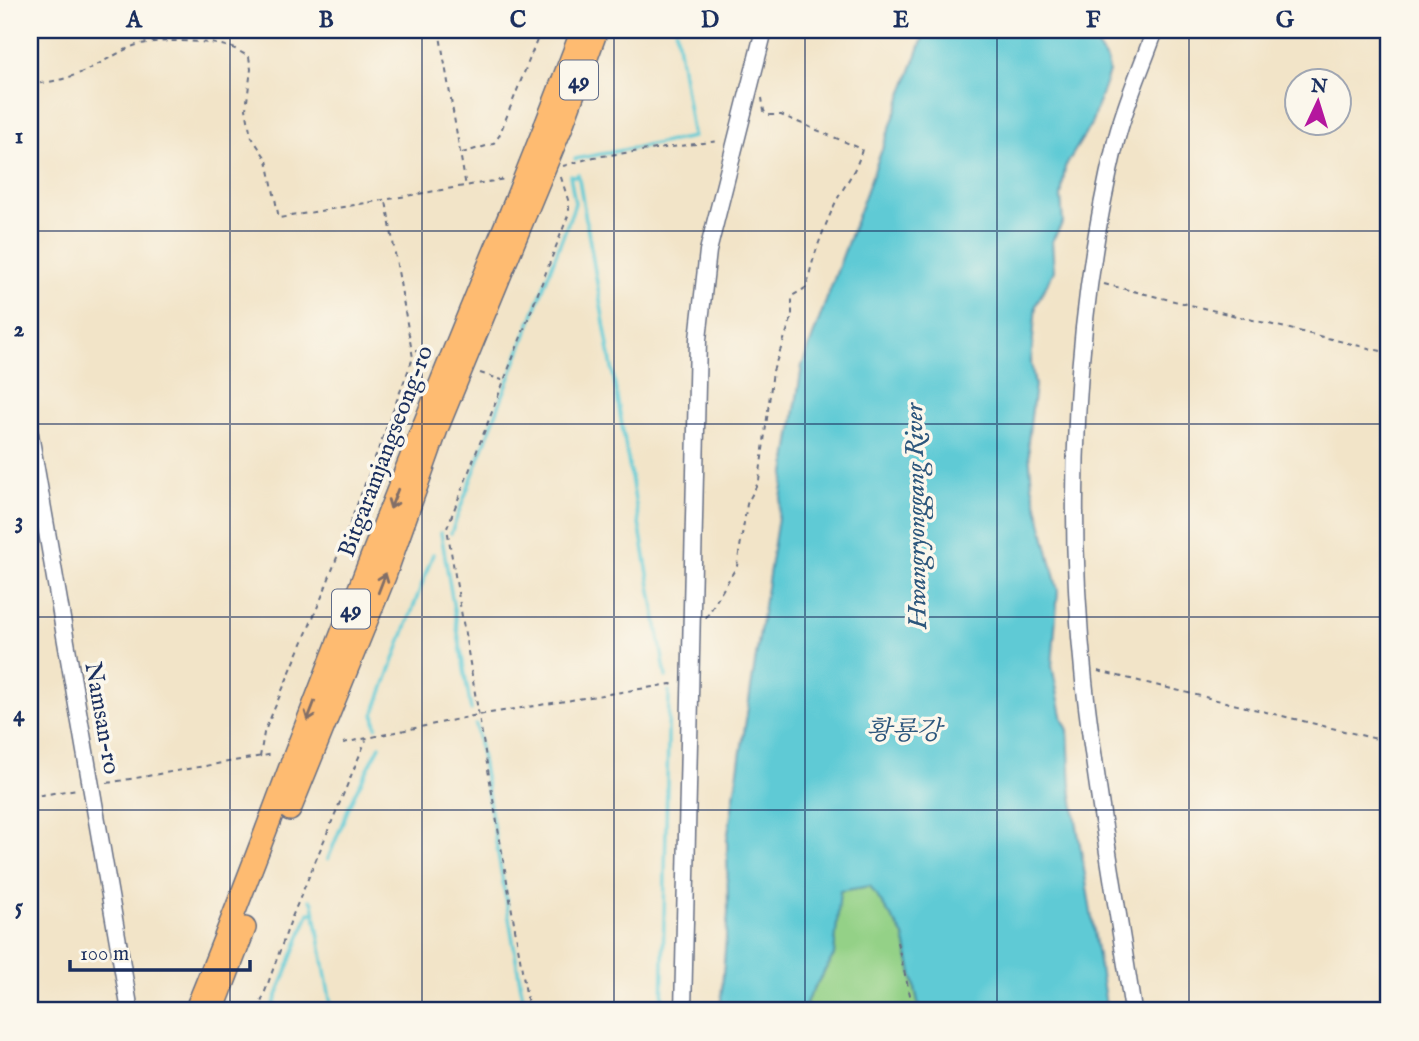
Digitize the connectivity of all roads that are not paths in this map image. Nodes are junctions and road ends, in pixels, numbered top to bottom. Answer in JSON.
{"nodes":[{"id":1,"x":582,"y":30,"type":"edge"},
{"id":2,"x":597,"y":30,"type":"edge"},
{"id":3,"x":764,"y":30,"type":"edge"},
{"id":4,"x":1155,"y":30,"type":"edge"},
{"id":5,"x":553,"y":128,"type":"junction"},
{"id":6,"x":519,"y":211,"type":"junction"},
{"id":7,"x":30,"y":434,"type":"edge"},
{"id":8,"x":130,"y":1011,"type":"edge"},
{"id":9,"x":195,"y":1011,"type":"edge"},
{"id":10,"x":213,"y":1011,"type":"edge"},
{"id":11,"x":683,"y":1011,"type":"edge"},
{"id":12,"x":1133,"y":1011,"type":"edge"}],
"edges":[{"from":1,"to":5,"type":"highway","name":"Bitgaramjangseong-ro","number":"49"},
{"from":2,"to":5,"type":"highway","name":"Bitgaramjangseong-ro","number":"49"},
{"from":3,"to":11,"type":"street"},
{"from":4,"to":12,"type":"street"},
{"from":5,"to":6,"type":"highway","name":"Bitgaramjangseong-ro","number":"49","bridge":true},
{"from":6,"to":9,"type":"highway","name":"Bitgaramjangseong-ro","number":"49","one_way":true},
{"from":10,"to":6,"type":"highway","name":"Bitgaramjangseong-ro","number":"49","one_way":true},
{"from":7,"to":8,"type":"street","name":"Namsan-ro"}]}
